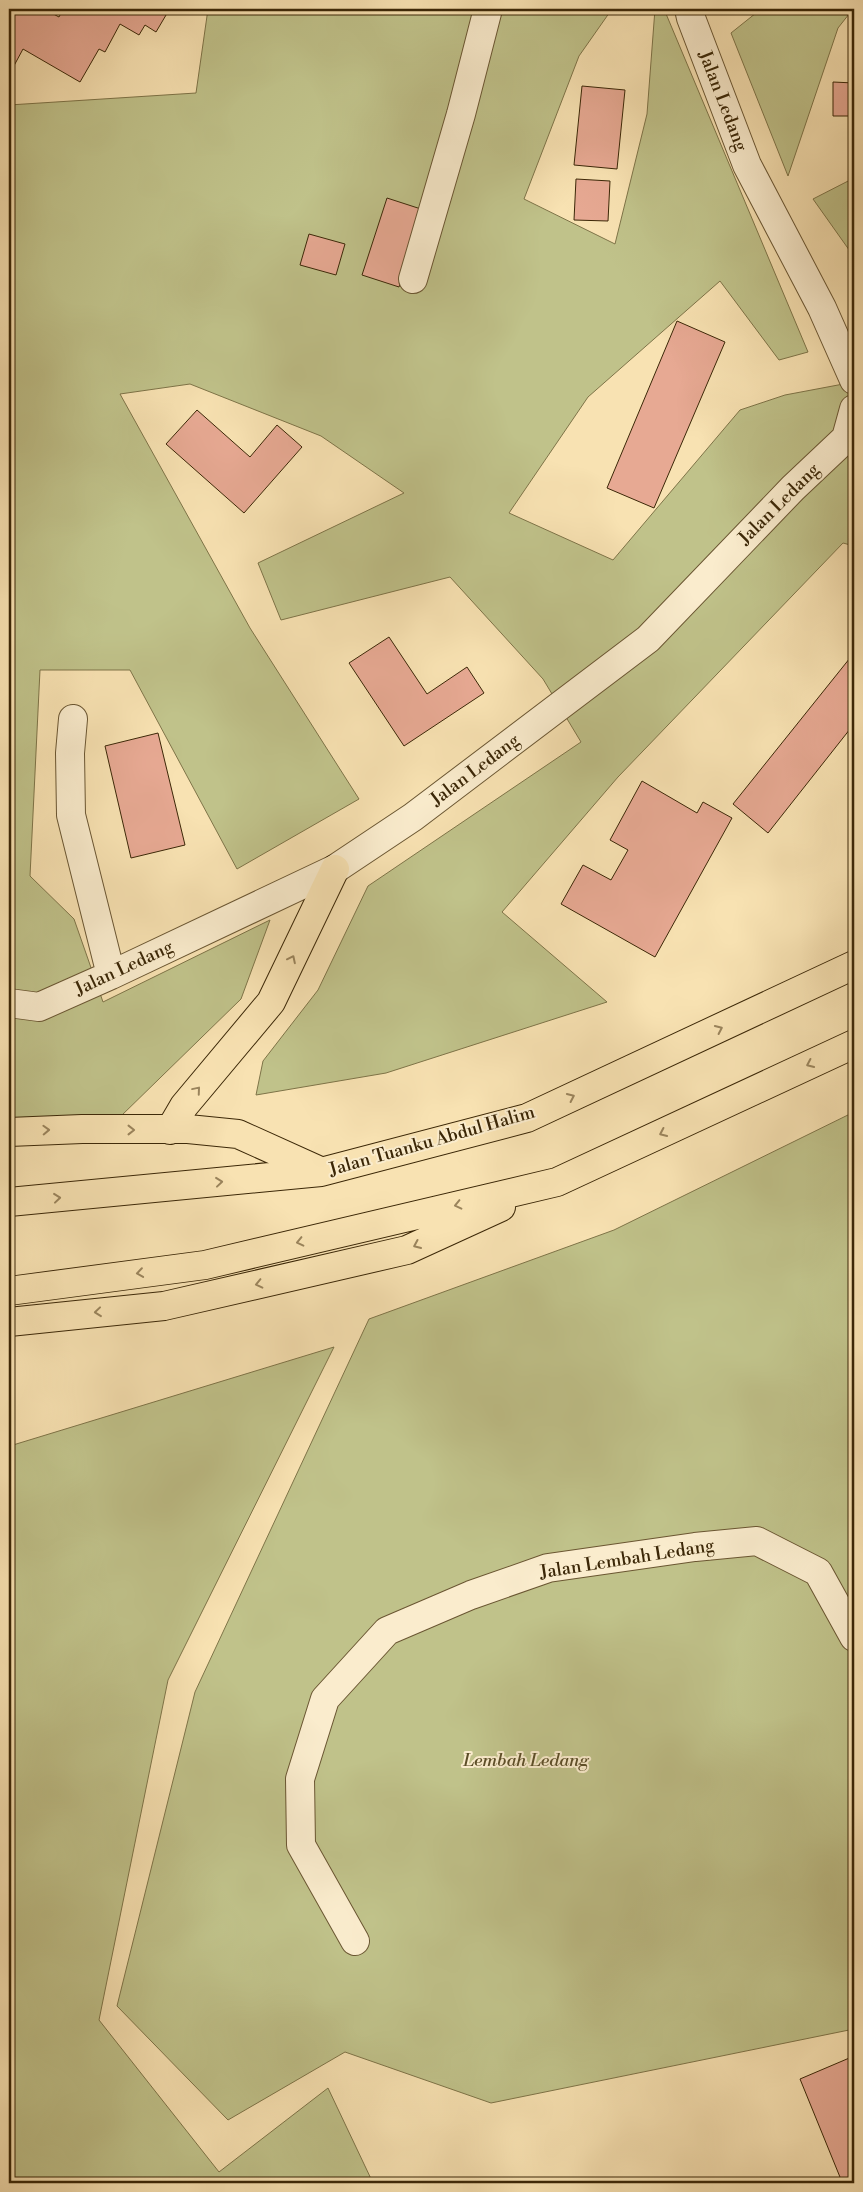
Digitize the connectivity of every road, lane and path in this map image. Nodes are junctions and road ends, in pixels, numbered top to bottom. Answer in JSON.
{"nodes":[{"id":1,"x":488,"y":9,"type":"edge"},
{"id":2,"x":690,"y":9,"type":"edge"},
{"id":3,"x":413,"y":279,"type":"dead end"},
{"id":4,"x":854,"y":380,"type":"edge"},
{"id":5,"x":854,"y":409,"type":"edge"},
{"id":6,"x":73,"y":718,"type":"dead end"},
{"id":7,"x":335,"y":869,"type":"junction"},
{"id":8,"x":854,"y":946,"type":"edge"},
{"id":9,"x":843,"y":970,"type":"edge"},
{"id":10,"x":111,"y":975,"type":"junction"},
{"id":11,"x":9,"y":1003,"type":"edge"},
{"id":12,"x":854,"y":1044,"type":"edge"},
{"id":13,"x":170,"y":1130,"type":"junction"},
{"id":14,"x":9,"y":1132,"type":"edge"},
{"id":15,"x":321,"y":1172,"type":"junction"},
{"id":16,"x":557,"y":1182,"type":"junction"},
{"id":17,"x":9,"y":1202,"type":"edge"},
{"id":18,"x":9,"y":1291,"type":"edge"},
{"id":19,"x":9,"y":1322,"type":"edge"},
{"id":20,"x":854,"y":1638,"type":"edge"},
{"id":21,"x":355,"y":1942,"type":"dead end"}],
"edges":[{"from":1,"to":3,"type":"street"},
{"from":2,"to":4,"type":"street","name":"Jalan Ledang"},
{"from":5,"to":7,"type":"street","name":"Jalan Ledang"},
{"from":6,"to":10,"type":"street"},
{"from":7,"to":10,"type":"street","name":"Jalan Ledang"},
{"from":13,"to":7,"type":"main road","one_way":true},
{"from":8,"to":9,"type":"main road"},
{"from":15,"to":9,"type":"main road","name":"Jalan Tuanku Abdul Halim","one_way":true},
{"from":10,"to":11,"type":"street","name":"Jalan Ledang"},
{"from":12,"to":16,"type":"main road","one_way":true},
{"from":14,"to":13,"type":"main road","one_way":true},
{"from":13,"to":15,"type":"main road"},
{"from":17,"to":15,"type":"main road","name":"Jalan Tuanku Abdul Halim","one_way":true},
{"from":16,"to":18,"type":"main road","one_way":true},
{"from":16,"to":19,"type":"main road","one_way":true},
{"from":20,"to":21,"type":"street","name":"Jalan Lembah Ledang"}]}
